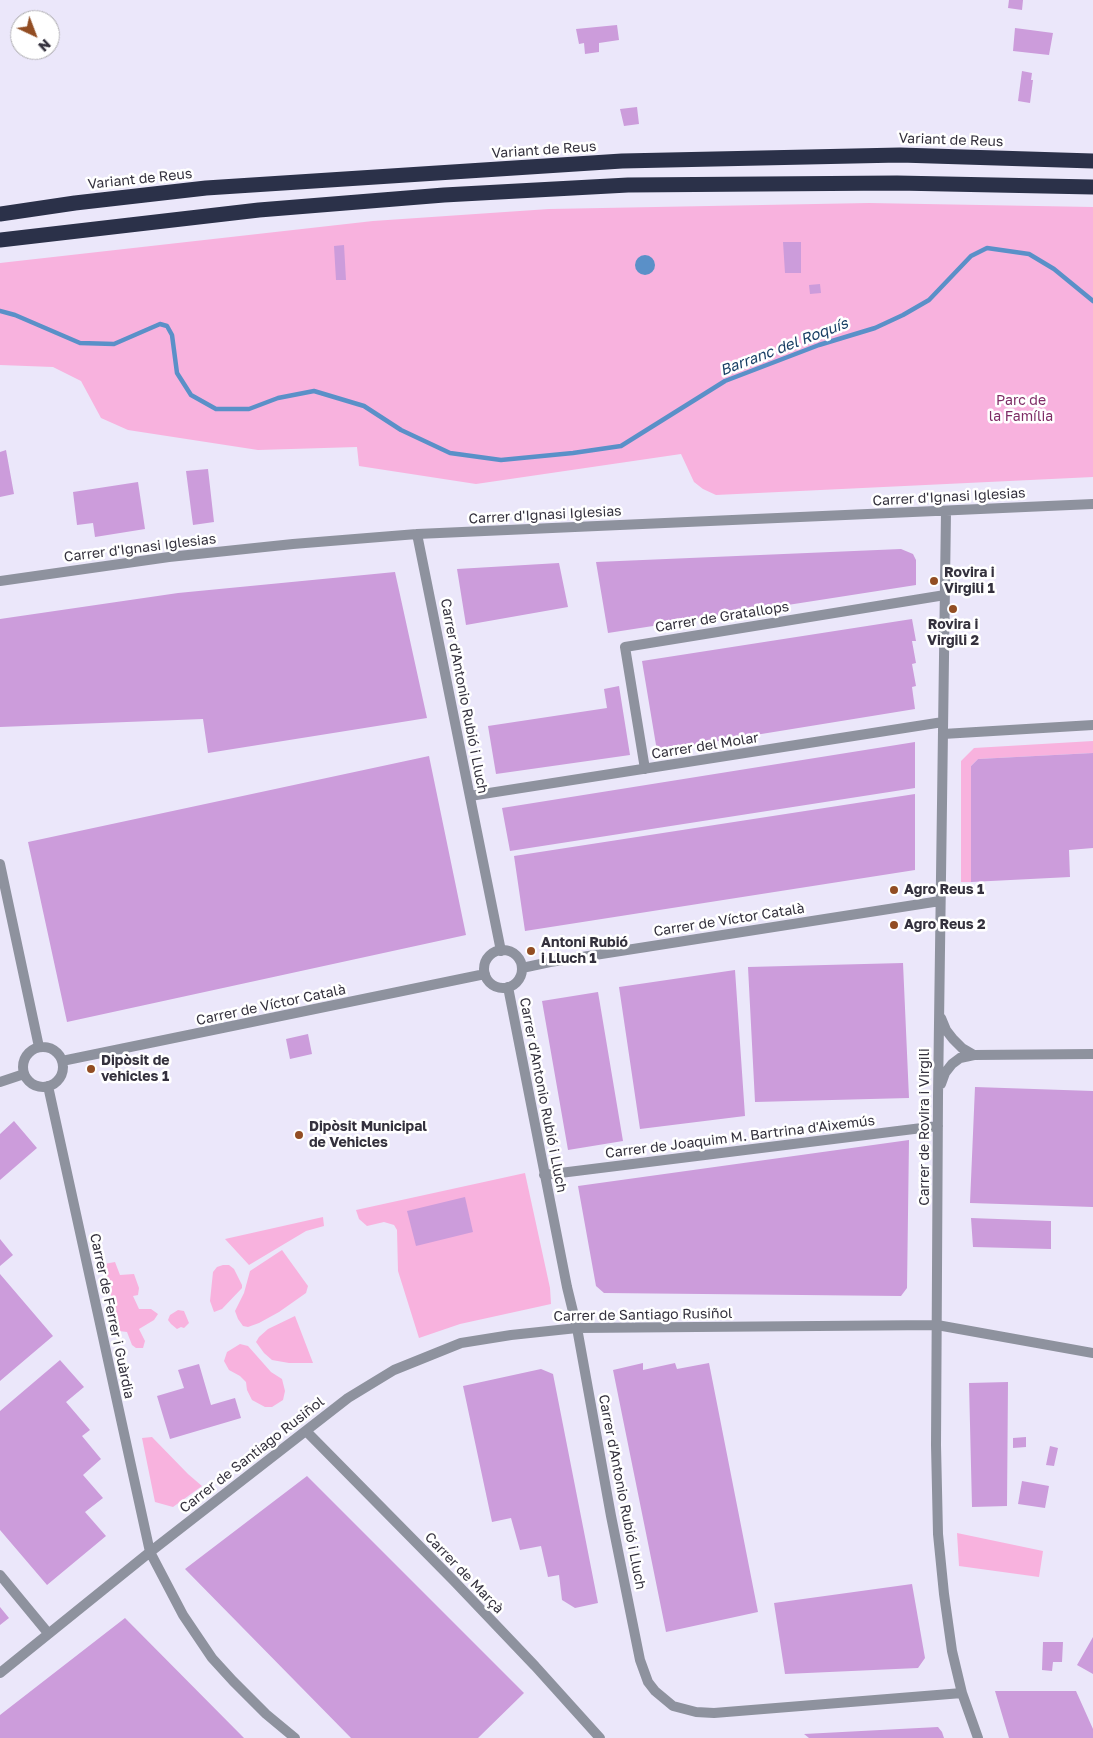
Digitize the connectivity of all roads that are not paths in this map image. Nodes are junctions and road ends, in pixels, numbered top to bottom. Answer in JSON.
{"nodes":[{"id":1,"x":1093,"y":161,"type":"edge"},
{"id":2,"x":1093,"y":187,"type":"edge"},
{"id":3,"x":75,"y":203,"type":"junction"},
{"id":4,"x":0,"y":204,"type":"edge"},
{"id":5,"x":0,"y":214,"type":"edge"},
{"id":6,"x":0,"y":241,"type":"edge"},
{"id":7,"x":1093,"y":504,"type":"edge"},
{"id":8,"x":946,"y":511,"type":"junction"},
{"id":9,"x":417,"y":534,"type":"junction"},
{"id":10,"x":0,"y":581,"type":"edge"},
{"id":11,"x":945,"y":595,"type":"junction"},
{"id":12,"x":943,"y":722,"type":"junction"},
{"id":13,"x":1093,"y":725,"type":"edge"},
{"id":14,"x":943,"y":734,"type":"junction"},
{"id":15,"x":644,"y":769,"type":"junction"},
{"id":16,"x":470,"y":796,"type":"junction"},
{"id":17,"x":0,"y":864,"type":"edge"},
{"id":18,"x":940,"y":901,"type":"junction"},
{"id":19,"x":502,"y":951,"type":"junction"},
{"id":20,"x":522,"y":968,"type":"junction"},
{"id":21,"x":485,"y":974,"type":"junction"},
{"id":22,"x":508,"y":988,"type":"junction"},
{"id":23,"x":939,"y":1014,"type":"junction"},
{"id":24,"x":39,"y":1047,"type":"junction"},
{"id":25,"x":1093,"y":1054,"type":"edge"},
{"id":26,"x":974,"y":1055,"type":"junction"},
{"id":27,"x":62,"y":1061,"type":"junction"},
{"id":28,"x":24,"y":1074,"type":"junction"},
{"id":29,"x":0,"y":1082,"type":"edge"},
{"id":30,"x":48,"y":1086,"type":"junction"},
{"id":31,"x":938,"y":1096,"type":"junction"},
{"id":32,"x":938,"y":1126,"type":"junction"},
{"id":33,"x":544,"y":1175,"type":"junction"},
{"id":34,"x":937,"y":1325,"type":"junction"},
{"id":35,"x":577,"y":1328,"type":"junction"},
{"id":36,"x":1093,"y":1353,"type":"edge"},
{"id":37,"x":306,"y":1431,"type":"junction"},
{"id":38,"x":150,"y":1552,"type":"junction"},
{"id":39,"x":0,"y":1575,"type":"edge"},
{"id":40,"x":48,"y":1634,"type":"junction"},
{"id":41,"x":0,"y":1673,"type":"edge"},
{"id":42,"x":962,"y":1693,"type":"junction"},
{"id":43,"x":296,"y":1738,"type":"edge"},
{"id":44,"x":600,"y":1738,"type":"edge"},
{"id":45,"x":978,"y":1738,"type":"edge"}],
"edges":[{"from":1,"to":3,"type":"highway","name":"Variant de Reus"},
{"from":2,"to":6,"type":"highway"},
{"from":3,"to":4,"type":"highway"},
{"from":3,"to":5,"type":"highway","name":"Variant de Reus"},
{"from":7,"to":8,"type":"street","name":"Carrer d'Ignasi Iglesias"},
{"from":8,"to":9,"type":"street","name":"Carrer d'Ignasi Iglesias"},
{"from":8,"to":11,"type":"street","name":"Carrer de Rovira i Virgili"},
{"from":9,"to":10,"type":"street","name":"Carrer d'Ignasi Iglesias"},
{"from":9,"to":16,"type":"street","name":"Carrer d'Antonio Rubió i Lluch"},
{"from":11,"to":12,"type":"street","name":"Carrer de Rovira i Virgili"},
{"from":11,"to":15,"type":"street","name":"Carrer de Gratallops"},
{"from":12,"to":14,"type":"street","name":"Carrer de Rovira i Virgili"},
{"from":12,"to":15,"type":"street","name":"Carrer del Molar"},
{"from":13,"to":14,"type":"street"},
{"from":14,"to":18,"type":"street","name":"Carrer de Rovira i Virgili"},
{"from":15,"to":16,"type":"street","name":"Carrer del Molar"},
{"from":16,"to":19,"type":"street","name":"Carrer d'Antonio Rubió i Lluch"},
{"from":17,"to":24,"type":"street"},
{"from":18,"to":20,"type":"street","name":"Carrer de Víctor Català"},
{"from":18,"to":23,"type":"street","name":"Carrer de Rovira i Virgili"},
{"from":19,"to":20,"type":"street"},
{"from":19,"to":21,"type":"street"},
{"from":20,"to":22,"type":"street"},
{"from":21,"to":22,"type":"street"},
{"from":21,"to":27,"type":"street","name":"Carrer de Víctor Català"},
{"from":22,"to":33,"type":"street","name":"Carrer d'Antonio Rubió i Lluch"},
{"from":23,"to":26,"type":"street"},
{"from":23,"to":31,"type":"street","name":"Carrer de Rovira i Virgili"},
{"from":24,"to":27,"type":"street"},
{"from":24,"to":28,"type":"street"},
{"from":25,"to":26,"type":"street"},
{"from":26,"to":31,"type":"street"},
{"from":27,"to":30,"type":"street"},
{"from":28,"to":29,"type":"street"},
{"from":28,"to":30,"type":"street"},
{"from":30,"to":38,"type":"street","name":"Carrer de Ferrer i Guàrdia"},
{"from":31,"to":32,"type":"street","name":"Carrer de Rovira i Virgili"},
{"from":32,"to":33,"type":"street","name":"Carrer de Joaquim M. Bartrina d'Aixemús"},
{"from":32,"to":34,"type":"street","name":"Carrer de Rovira i Virgili"},
{"from":33,"to":35,"type":"street","name":"Carrer d'Antonio Rubió i Lluch"},
{"from":34,"to":35,"type":"street","name":"Carrer de Santiago Rusiñol"},
{"from":34,"to":36,"type":"street","name":"Carrer de Santiago Rusiñol"},
{"from":34,"to":42,"type":"street","name":"Carrer de Rovira i Virgili"},
{"from":35,"to":37,"type":"street","name":"Carrer de Santiago Rusiñol"},
{"from":35,"to":42,"type":"street","name":"Carrer d'Antonio Rubió i Lluch"},
{"from":37,"to":38,"type":"street","name":"Carrer de Santiago Rusiñol"},
{"from":37,"to":44,"type":"street","name":"Carrer de Marçà"},
{"from":38,"to":40,"type":"street","name":"Carrer de Santiago Rusiñol"},
{"from":38,"to":43,"type":"street","name":"Carrer de Ferrer i Guàrdia"},
{"from":39,"to":40,"type":"street"},
{"from":40,"to":41,"type":"street","name":"Carrer de Santiago Rusiñol"},
{"from":42,"to":45,"type":"street","name":"Carrer de Rovira i Virgili"}]}
